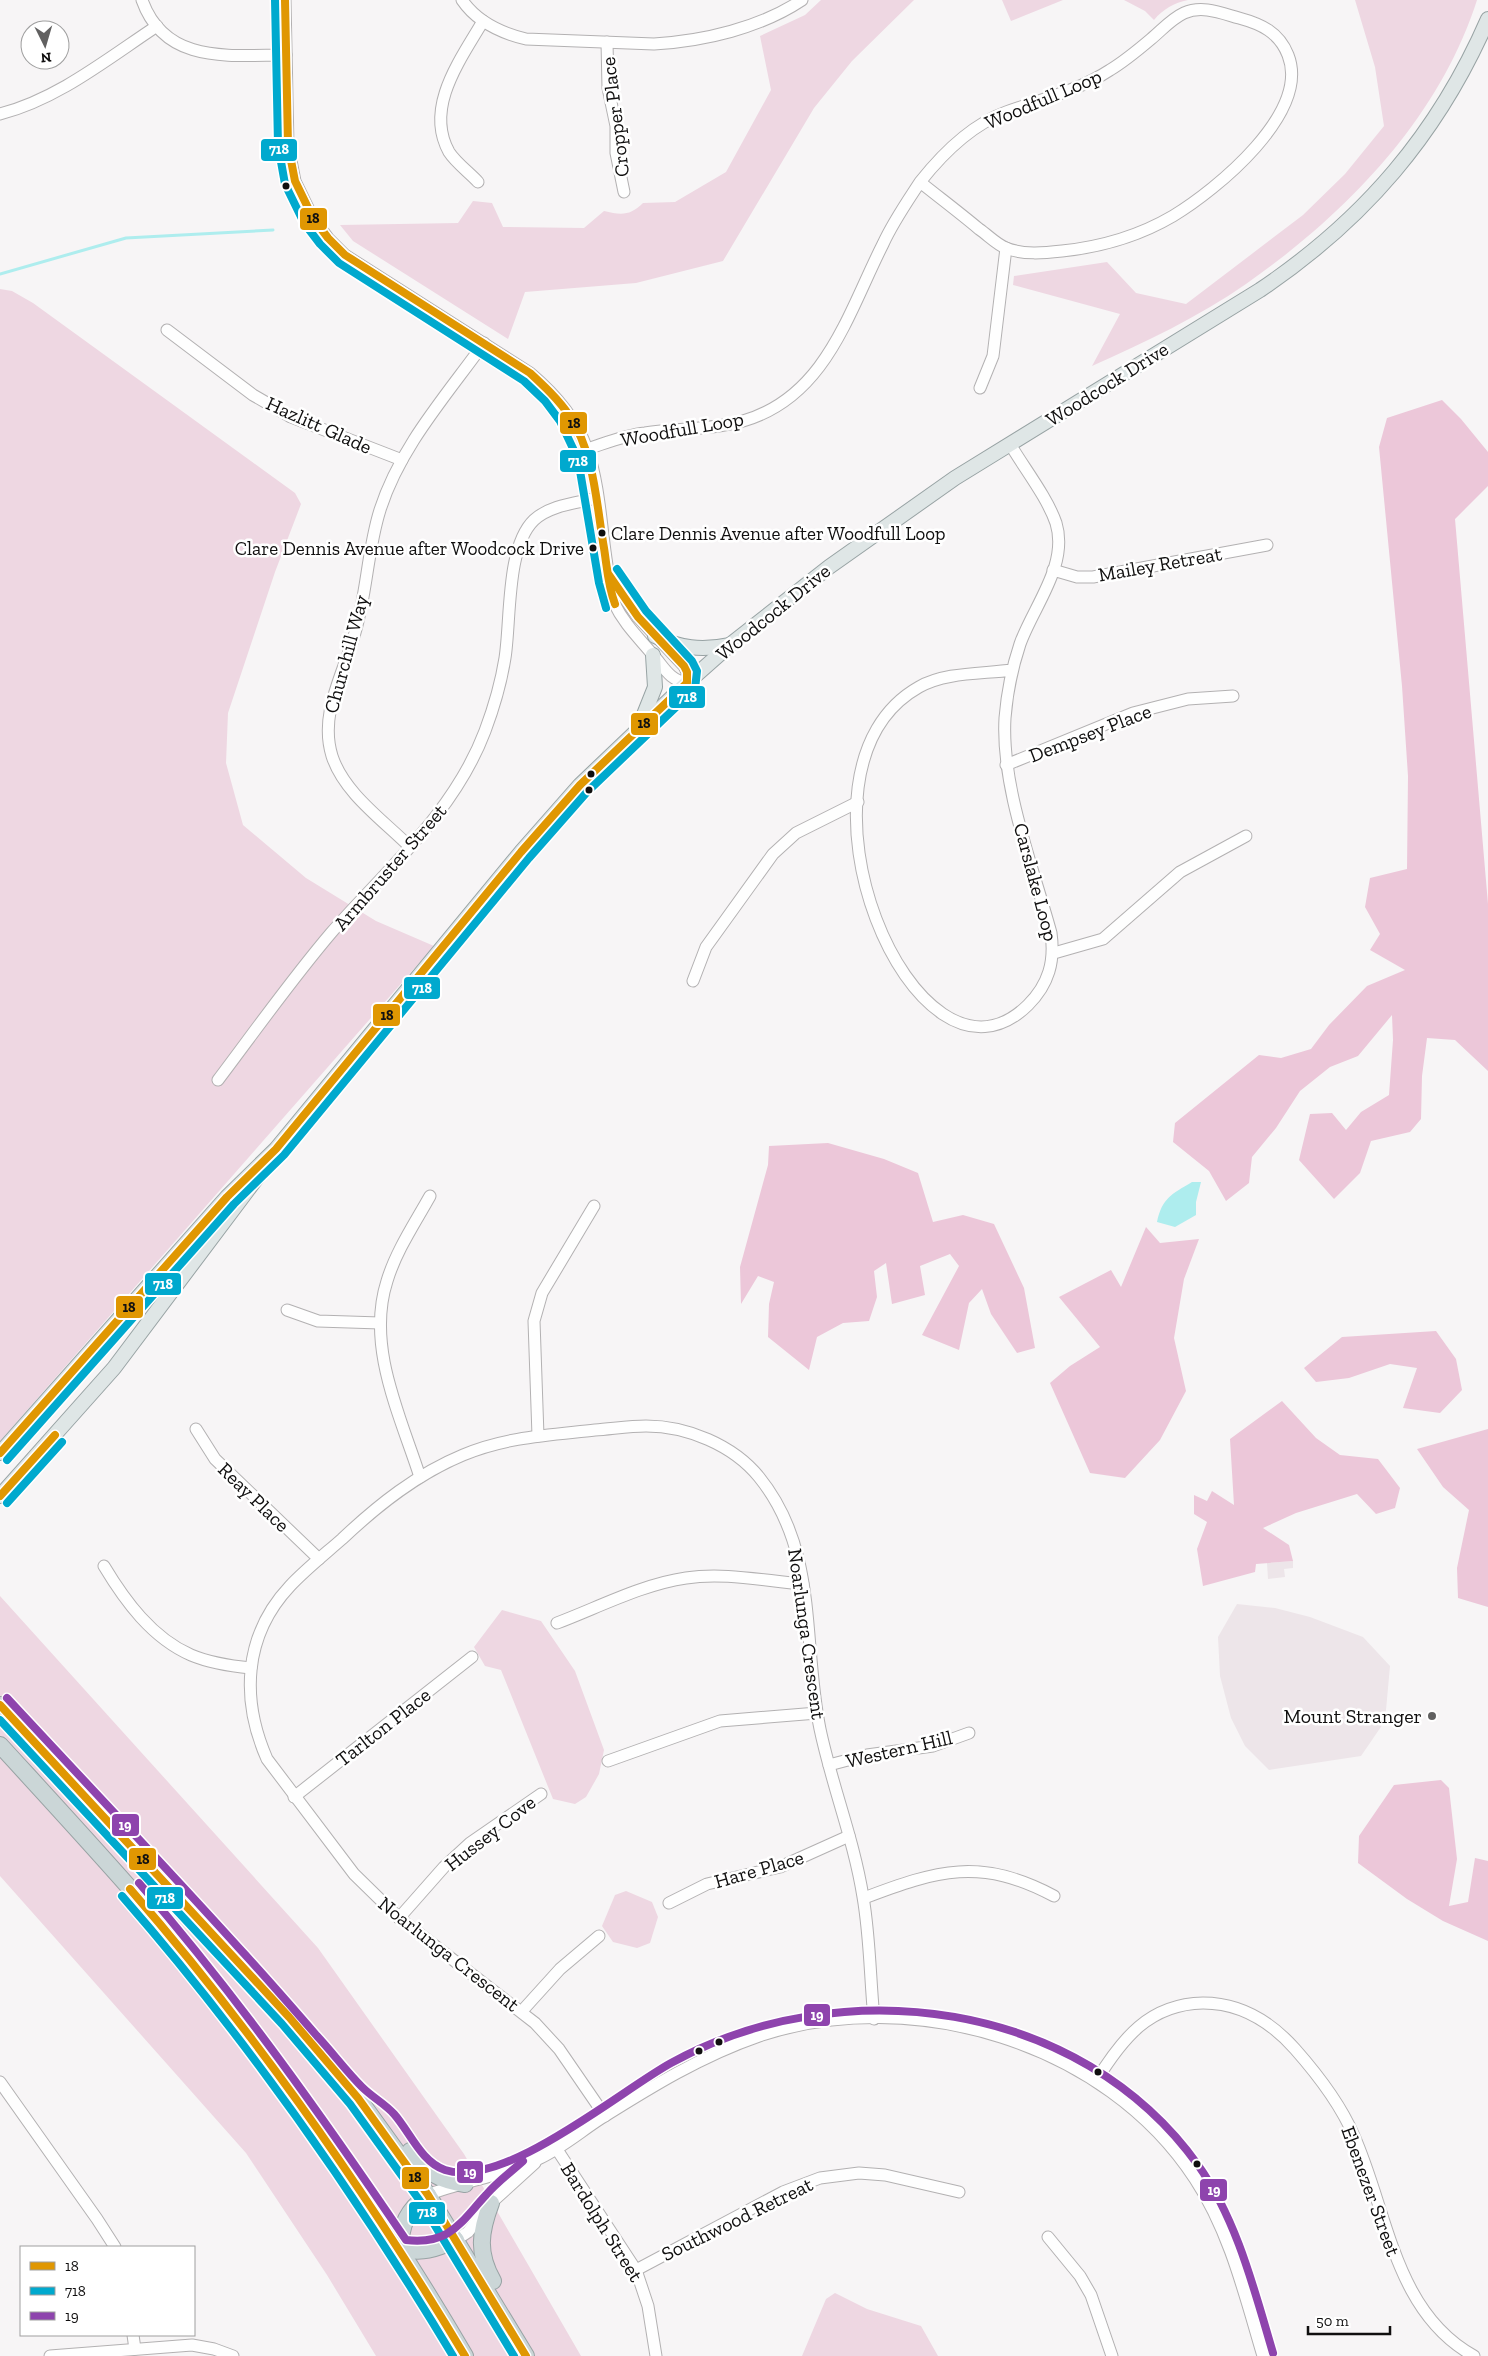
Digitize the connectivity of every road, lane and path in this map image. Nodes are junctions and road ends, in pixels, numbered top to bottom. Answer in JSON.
{"nodes":[{"id":1,"x":142,"y":0,"type":"edge"},
{"id":2,"x":285,"y":0,"type":"edge"},
{"id":3,"x":462,"y":0,"type":"edge"},
{"id":4,"x":802,"y":0,"type":"edge"},
{"id":5,"x":1488,"y":19,"type":"edge"},
{"id":6,"x":483,"y":21,"type":"junction"},
{"id":7,"x":157,"y":26,"type":"junction"},
{"id":8,"x":607,"y":42,"type":"junction"},
{"id":9,"x":286,"y":55,"type":"junction"},
{"id":10,"x":0,"y":114,"type":"edge"},
{"id":11,"x":478,"y":182,"type":"dead end"},
{"id":12,"x":920,"y":182,"type":"junction"},
{"id":13,"x":624,"y":192,"type":"dead end"},
{"id":14,"x":1006,"y":248,"type":"junction"},
{"id":15,"x":167,"y":330,"type":"dead end"},
{"id":16,"x":484,"y":343,"type":"junction"},
{"id":17,"x":980,"y":388,"type":"dead end"},
{"id":18,"x":1010,"y":444,"type":"junction"},
{"id":19,"x":587,"y":449,"type":"junction"},
{"id":20,"x":402,"y":460,"type":"junction"},
{"id":21,"x":597,"y":498,"type":"junction"},
{"id":22,"x":1267,"y":545,"type":"dead end"},
{"id":23,"x":1053,"y":570,"type":"junction"},
{"id":24,"x":609,"y":575,"type":"junction"},
{"id":25,"x":655,"y":636,"type":"junction"},
{"id":26,"x":732,"y":644,"type":"junction"},
{"id":27,"x":653,"y":655,"type":"junction"},
{"id":28,"x":1012,"y":670,"type":"junction"},
{"id":29,"x":687,"y":683,"type":"junction"},
{"id":30,"x":1233,"y":696,"type":"dead end"},
{"id":31,"x":636,"y":731,"type":"junction"},
{"id":32,"x":1006,"y":765,"type":"junction"},
{"id":33,"x":858,"y":802,"type":"junction"},
{"id":34,"x":1246,"y":836,"type":"dead end"},
{"id":35,"x":410,"y":847,"type":"junction"},
{"id":36,"x":1054,"y":953,"type":"junction"},
{"id":37,"x":693,"y":981,"type":"dead end"},
{"id":38,"x":218,"y":1080,"type":"dead end"},
{"id":39,"x":276,"y":1149,"type":"junction"},
{"id":40,"x":430,"y":1196,"type":"dead end"},
{"id":41,"x":594,"y":1206,"type":"dead end"},
{"id":42,"x":287,"y":1310,"type":"dead end"},
{"id":43,"x":380,"y":1322,"type":"junction"},
{"id":44,"x":196,"y":1429,"type":"dead end"},
{"id":45,"x":538,"y":1436,"type":"junction"},
{"id":46,"x":0,"y":1452,"type":"edge"},
{"id":47,"x":420,"y":1477,"type":"junction"},
{"id":48,"x":0,"y":1496,"type":"edge"},
{"id":49,"x":319,"y":1559,"type":"junction"},
{"id":50,"x":104,"y":1566,"type":"dead end"},
{"id":51,"x":803,"y":1584,"type":"junction"},
{"id":52,"x":557,"y":1624,"type":"dead end"},
{"id":53,"x":472,"y":1657,"type":"dead end"},
{"id":54,"x":251,"y":1668,"type":"junction"},
{"id":55,"x":0,"y":1705,"type":"edge"},
{"id":56,"x":817,"y":1713,"type":"junction"},
{"id":57,"x":969,"y":1733,"type":"dead end"},
{"id":58,"x":0,"y":1745,"type":"edge"},
{"id":59,"x":608,"y":1761,"type":"dead end"},
{"id":60,"x":829,"y":1765,"type":"junction"},
{"id":61,"x":541,"y":1794,"type":"dead end"},
{"id":62,"x":294,"y":1797,"type":"junction"},
{"id":63,"x":849,"y":1836,"type":"junction"},
{"id":64,"x":1054,"y":1896,"type":"dead end"},
{"id":65,"x":864,"y":1898,"type":"junction"},
{"id":66,"x":669,"y":1902,"type":"dead end"},
{"id":67,"x":399,"y":1918,"type":"junction"},
{"id":68,"x":599,"y":1936,"type":"dead end"},
{"id":69,"x":522,"y":2011,"type":"junction"},
{"id":70,"x":874,"y":2019,"type":"junction"},
{"id":71,"x":1096,"y":2081,"type":"junction"},
{"id":72,"x":0,"y":2082,"type":"edge"},
{"id":73,"x":358,"y":2098,"type":"junction"},
{"id":74,"x":605,"y":2116,"type":"junction"},
{"id":75,"x":556,"y":2148,"type":"junction"},
{"id":76,"x":540,"y":2158,"type":"junction"},
{"id":77,"x":465,"y":2184,"type":"junction"},
{"id":78,"x":959,"y":2192,"type":"dead end"},
{"id":79,"x":428,"y":2195,"type":"junction"},
{"id":80,"x":491,"y":2203,"type":"junction"},
{"id":81,"x":1048,"y":2237,"type":"dead end"},
{"id":82,"x":456,"y":2240,"type":"junction"},
{"id":83,"x":114,"y":2246,"type":"edge"},
{"id":84,"x":400,"y":2248,"type":"junction"},
{"id":85,"x":636,"y":2270,"type":"junction"},
{"id":86,"x":134,"y":2336,"type":"edge"},
{"id":87,"x":135,"y":2349,"type":"junction"},
{"id":88,"x":523,"y":2350,"type":"edge"},
{"id":89,"x":50,"y":2356,"type":"edge"},
{"id":90,"x":233,"y":2356,"type":"edge"},
{"id":91,"x":465,"y":2356,"type":"edge"},
{"id":92,"x":656,"y":2356,"type":"edge"},
{"id":93,"x":1112,"y":2356,"type":"edge"},
{"id":94,"x":1263,"y":2356,"type":"edge"},
{"id":95,"x":1474,"y":2356,"type":"edge"}],
"edges":[{"from":1,"to":7,"type":"street"},
{"from":2,"to":9,"type":"street"},
{"from":3,"to":6,"type":"street"},
{"from":4,"to":8,"type":"street"},
{"from":5,"to":18,"type":"main road","name":"Woodcock Drive"},
{"from":6,"to":8,"type":"street"},
{"from":6,"to":11,"type":"street"},
{"from":7,"to":9,"type":"street"},
{"from":7,"to":10,"type":"street"},
{"from":8,"to":13,"type":"street","name":"Cropper Place"},
{"from":9,"to":16,"type":"street"},
{"from":12,"to":14,"type":"street","name":"Woodfull Loop"},
{"from":12,"to":14,"type":"street","name":"Woodfull Loop"},
{"from":12,"to":19,"type":"street","name":"Woodfull Loop"},
{"from":14,"to":17,"type":"street"},
{"from":15,"to":20,"type":"street","name":"Hazlitt Glade"},
{"from":16,"to":19,"type":"street"},
{"from":16,"to":20,"type":"street","name":"Churchill Way"},
{"from":18,"to":23,"type":"street","name":"Carslake Loop"},
{"from":18,"to":26,"type":"main road","name":"Woodcock Drive"},
{"from":19,"to":21,"type":"street"},
{"from":20,"to":35,"type":"street","name":"Churchill Way"},
{"from":21,"to":24,"type":"street"},
{"from":21,"to":35,"type":"street","name":"Armbruster Street"},
{"from":22,"to":23,"type":"street","name":"Mailey Retreat"},
{"from":23,"to":28,"type":"street","name":"Carslake Loop"},
{"from":24,"to":25,"type":"street"},
{"from":24,"to":27,"type":"street"},
{"from":25,"to":26,"type":"main road"},
{"from":25,"to":29,"type":"street"},
{"from":26,"to":29,"type":"main road","name":"Woodcock Drive"},
{"from":27,"to":29,"type":"street"},
{"from":27,"to":31,"type":"main road"},
{"from":28,"to":32,"type":"street","name":"Carslake Loop"},
{"from":28,"to":33,"type":"street","name":"Carslake Loop"},
{"from":29,"to":31,"type":"main road","name":"Woodcock Drive"},
{"from":30,"to":32,"type":"street","name":"Dempsey Place"},
{"from":31,"to":39,"type":"main road","name":"Woodcock Drive"},
{"from":32,"to":36,"type":"street","name":"Carslake Loop"},
{"from":33,"to":36,"type":"street","name":"Carslake Loop"},
{"from":33,"to":37,"type":"street"},
{"from":34,"to":36,"type":"street"},
{"from":35,"to":38,"type":"street","name":"Armbruster Street"},
{"from":39,"to":46,"type":"main road","name":"Woodcock Drive"},
{"from":39,"to":48,"type":"main road","name":"Woodcock Drive"},
{"from":40,"to":43,"type":"street"},
{"from":41,"to":45,"type":"street"},
{"from":42,"to":43,"type":"street"},
{"from":43,"to":47,"type":"street"},
{"from":44,"to":49,"type":"street","name":"Reay Place"},
{"from":45,"to":47,"type":"street","name":"Noarlunga Crescent"},
{"from":45,"to":51,"type":"street","name":"Noarlunga Crescent"},
{"from":47,"to":49,"type":"street","name":"Noarlunga Crescent"},
{"from":49,"to":54,"type":"street","name":"Noarlunga Crescent"},
{"from":50,"to":54,"type":"street"},
{"from":51,"to":52,"type":"street"},
{"from":51,"to":56,"type":"street","name":"Noarlunga Crescent"},
{"from":53,"to":62,"type":"street","name":"Tarlton Place"},
{"from":54,"to":62,"type":"street","name":"Noarlunga Crescent"},
{"from":55,"to":73,"type":"highway"},
{"from":56,"to":59,"type":"street"},
{"from":56,"to":60,"type":"street","name":"Noarlunga Crescent"},
{"from":57,"to":60,"type":"street","name":"Western Hill"},
{"from":58,"to":84,"type":"highway"},
{"from":60,"to":63,"type":"street","name":"Noarlunga Crescent"},
{"from":61,"to":67,"type":"street","name":"Hussey Cove"},
{"from":62,"to":67,"type":"street","name":"Noarlunga Crescent"},
{"from":63,"to":65,"type":"street","name":"Noarlunga Crescent"},
{"from":63,"to":66,"type":"street","name":"Hare Place"},
{"from":64,"to":65,"type":"street"},
{"from":65,"to":70,"type":"street","name":"Noarlunga Crescent"},
{"from":67,"to":69,"type":"street","name":"Noarlunga Crescent"},
{"from":68,"to":69,"type":"street"},
{"from":69,"to":74,"type":"street","name":"Noarlunga Crescent"},
{"from":70,"to":71,"type":"street"},
{"from":70,"to":74,"type":"street"},
{"from":71,"to":94,"type":"street"},
{"from":71,"to":95,"type":"street","name":"Ebenezer Street"},
{"from":72,"to":83,"type":"street"},
{"from":73,"to":77,"type":"highway"},
{"from":73,"to":79,"type":"highway"},
{"from":74,"to":75,"type":"street"},
{"from":75,"to":76,"type":"street"},
{"from":75,"to":85,"type":"street","name":"Bardolph Street"},
{"from":76,"to":77,"type":"street"},
{"from":76,"to":80,"type":"street"},
{"from":77,"to":79,"type":"street"},
{"from":78,"to":85,"type":"street","name":"Southwood Retreat"},
{"from":79,"to":82,"type":"highway"},
{"from":79,"to":84,"type":"highway"},
{"from":80,"to":82,"type":"street"},
{"from":80,"to":88,"type":"highway"},
{"from":81,"to":93,"type":"street"},
{"from":82,"to":84,"type":"highway"},
{"from":82,"to":88,"type":"highway"},
{"from":84,"to":91,"type":"highway"},
{"from":85,"to":92,"type":"street","name":"Bardolph Street"},
{"from":86,"to":87,"type":"street"},
{"from":87,"to":89,"type":"street"},
{"from":87,"to":90,"type":"street"}]}
